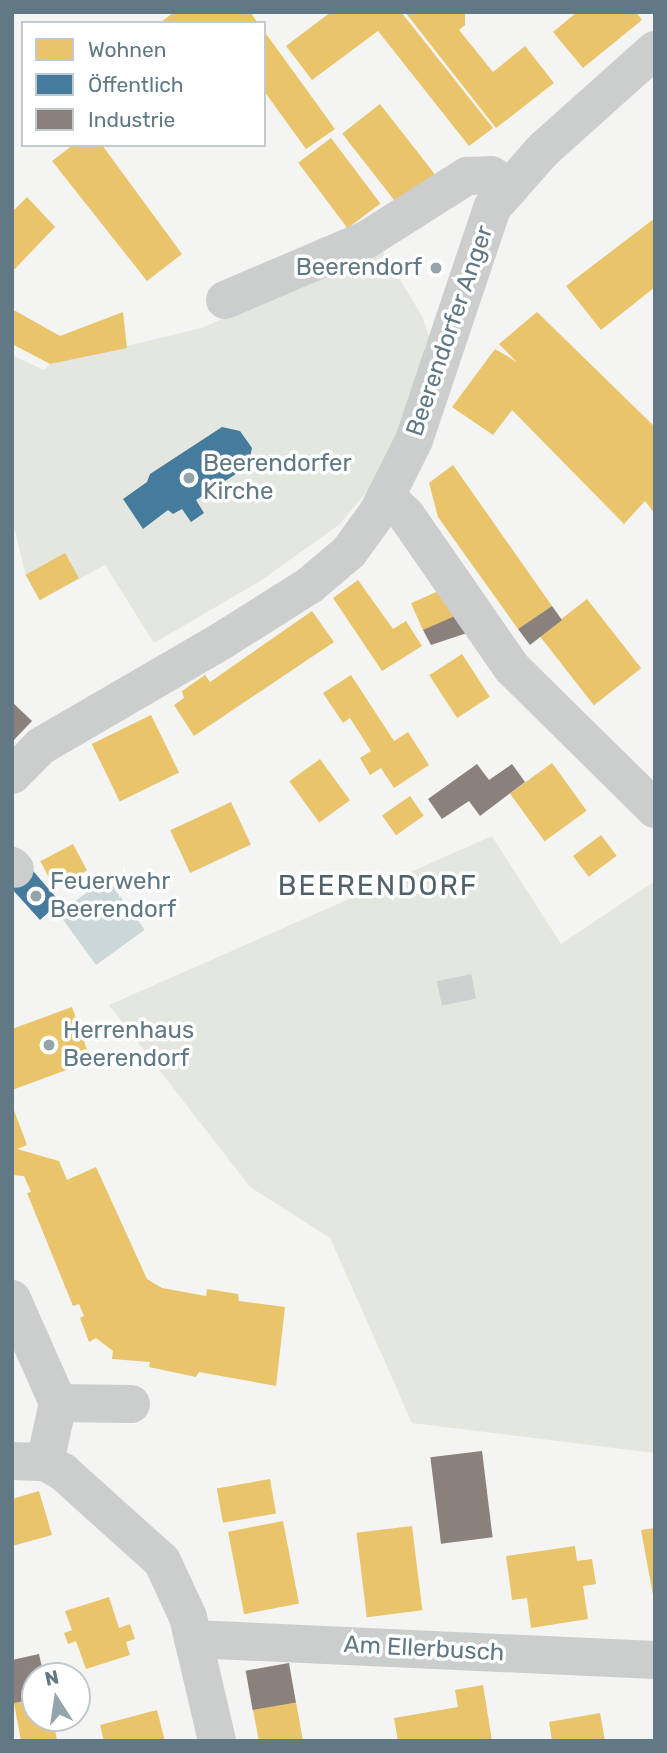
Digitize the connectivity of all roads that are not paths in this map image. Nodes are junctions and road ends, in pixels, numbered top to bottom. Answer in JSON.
{"nodes":[{"id":1,"x":655,"y":50,"type":"edge"},
{"id":2,"x":510,"y":188,"type":"junction"},
{"id":3,"x":225,"y":300,"type":"dead end"},
{"id":4,"x":386,"y":496,"type":"junction"},
{"id":5,"x":12,"y":775,"type":"edge"},
{"id":6,"x":655,"y":809,"type":"edge"},
{"id":7,"x":12,"y":1299,"type":"edge"},
{"id":8,"x":58,"y":1403,"type":"junction"},
{"id":9,"x":131,"y":1404,"type":"dead end"},
{"id":10,"x":29,"y":1462,"type":"edge"},
{"id":11,"x":193,"y":1639,"type":"junction"},
{"id":12,"x":655,"y":1660,"type":"edge"},
{"id":13,"x":217,"y":1741,"type":"edge"}],
"edges":[{"from":1,"to":2,"type":"street","name":"Beerendorfer Anger"},
{"from":2,"to":3,"type":"street"},
{"from":2,"to":4,"type":"street","name":"Beerendorfer Anger"},
{"from":4,"to":5,"type":"street","name":"Beerendorfer Anger"},
{"from":4,"to":6,"type":"street"},
{"from":7,"to":8,"type":"street"},
{"from":8,"to":9,"type":"street"},
{"from":8,"to":10,"type":"street"},
{"from":10,"to":11,"type":"street"},
{"from":11,"to":12,"type":"street","name":"Am Ellerbusch"},
{"from":11,"to":13,"type":"street"}]}
